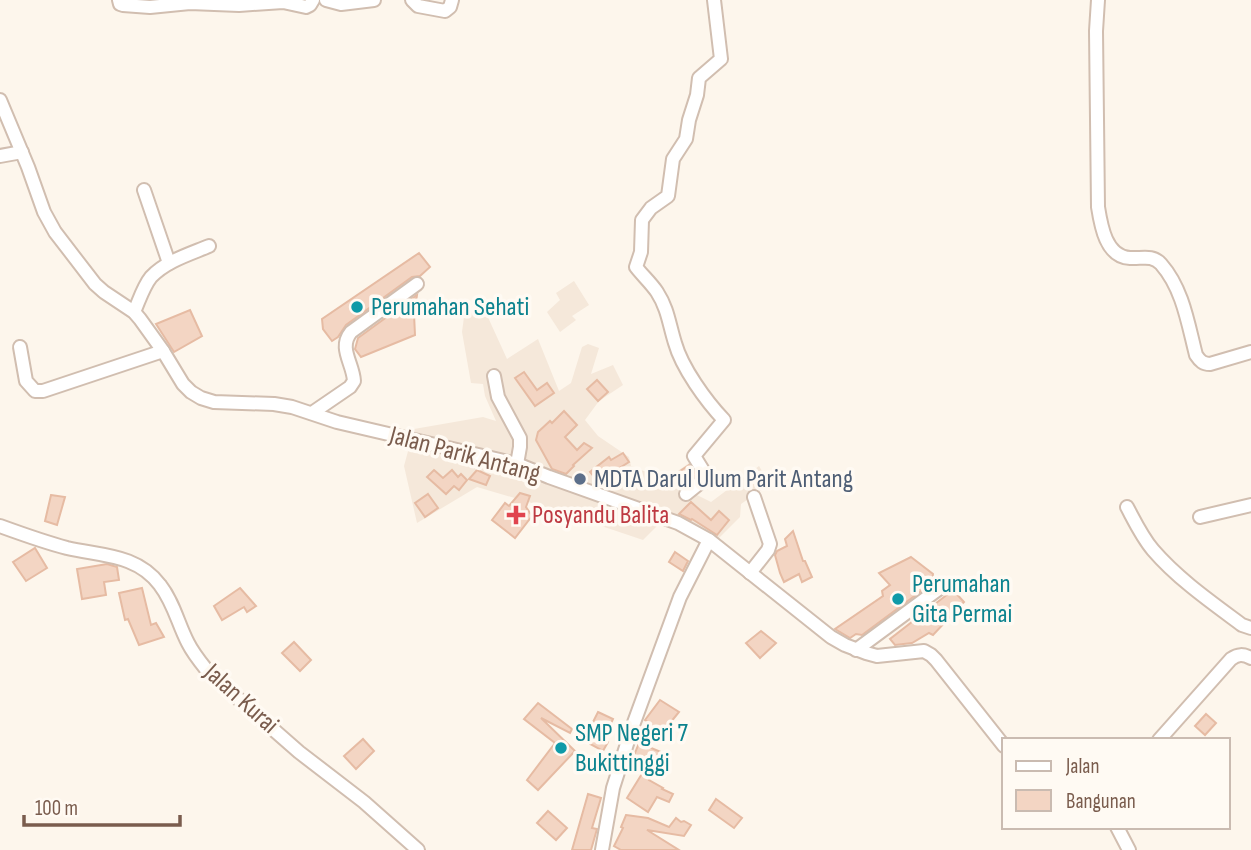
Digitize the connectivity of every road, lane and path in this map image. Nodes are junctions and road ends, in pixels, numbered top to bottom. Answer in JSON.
{"nodes":[{"id":1,"x":119,"y":0,"type":"edge"},
{"id":2,"x":313,"y":0,"type":"edge"},
{"id":3,"x":326,"y":0,"type":"edge"},
{"id":4,"x":374,"y":0,"type":"edge"},
{"id":5,"x":412,"y":0,"type":"edge"},
{"id":6,"x":452,"y":0,"type":"edge"},
{"id":7,"x":714,"y":0,"type":"edge"},
{"id":8,"x":1098,"y":0,"type":"edge"},
{"id":9,"x":0,"y":100,"type":"edge"},
{"id":10,"x":22,"y":152,"type":"junction"},
{"id":11,"x":0,"y":156,"type":"edge"},
{"id":12,"x":144,"y":190,"type":"dead end"},
{"id":13,"x":209,"y":246,"type":"dead end"},
{"id":14,"x":169,"y":263,"type":"junction"},
{"id":15,"x":417,"y":284,"type":"dead end"},
{"id":16,"x":134,"y":312,"type":"junction"},
{"id":17,"x":20,"y":347,"type":"dead end"},
{"id":18,"x":163,"y":351,"type":"junction"},
{"id":19,"x":1251,"y":352,"type":"edge"},
{"id":20,"x":494,"y":376,"type":"dead end"},
{"id":21,"x":312,"y":413,"type":"junction"},
{"id":22,"x":517,"y":464,"type":"junction"},
{"id":23,"x":686,"y":494,"type":"dead end"},
{"id":24,"x":754,"y":497,"type":"dead end"},
{"id":25,"x":1251,"y":505,"type":"edge"},
{"id":26,"x":1127,"y":507,"type":"dead end"},
{"id":27,"x":1200,"y":517,"type":"dead end"},
{"id":28,"x":0,"y":526,"type":"edge"},
{"id":29,"x":709,"y":540,"type":"junction"},
{"id":30,"x":750,"y":573,"type":"junction"},
{"id":31,"x":944,"y":585,"type":"dead end"},
{"id":32,"x":1251,"y":628,"type":"edge"},
{"id":33,"x":856,"y":650,"type":"junction"},
{"id":34,"x":1251,"y":658,"type":"edge"},
{"id":35,"x":1161,"y":738,"type":"edge"},
{"id":36,"x":1002,"y":744,"type":"edge"},
{"id":37,"x":1118,"y":829,"type":"edge"},
{"id":38,"x":418,"y":850,"type":"edge"},
{"id":39,"x":602,"y":850,"type":"edge"},
{"id":40,"x":1129,"y":850,"type":"edge"}],
"edges":[{"from":1,"to":2,"type":"street"},
{"from":3,"to":4,"type":"street"},
{"from":5,"to":6,"type":"street"},
{"from":7,"to":23,"type":"street"},
{"from":8,"to":19,"type":"street"},
{"from":9,"to":10,"type":"street","name":"Jalan Parik Antang"},
{"from":10,"to":11,"type":"street"},
{"from":10,"to":16,"type":"street","name":"Jalan Parik Antang"},
{"from":12,"to":14,"type":"street"},
{"from":13,"to":14,"type":"street"},
{"from":14,"to":16,"type":"street"},
{"from":15,"to":21,"type":"street"},
{"from":16,"to":18,"type":"street","name":"Jalan Parik Antang"},
{"from":17,"to":18,"type":"street"},
{"from":18,"to":21,"type":"street","name":"Jalan Parik Antang"},
{"from":20,"to":22,"type":"street"},
{"from":21,"to":22,"type":"street","name":"Jalan Parik Antang"},
{"from":22,"to":29,"type":"street","name":"Jalan Parik Antang"},
{"from":24,"to":30,"type":"street"},
{"from":25,"to":27,"type":"street"},
{"from":26,"to":32,"type":"street"},
{"from":28,"to":38,"type":"street","name":"Jalan Kurai"},
{"from":29,"to":30,"type":"street","name":"Jalan Parik Antang"},
{"from":29,"to":39,"type":"street"},
{"from":30,"to":33,"type":"street","name":"Jalan Parik Antang"},
{"from":31,"to":33,"type":"street"},
{"from":33,"to":36,"type":"street","name":"Jalan Parik Antang"},
{"from":34,"to":35,"type":"street"},
{"from":37,"to":40,"type":"street"}]}
